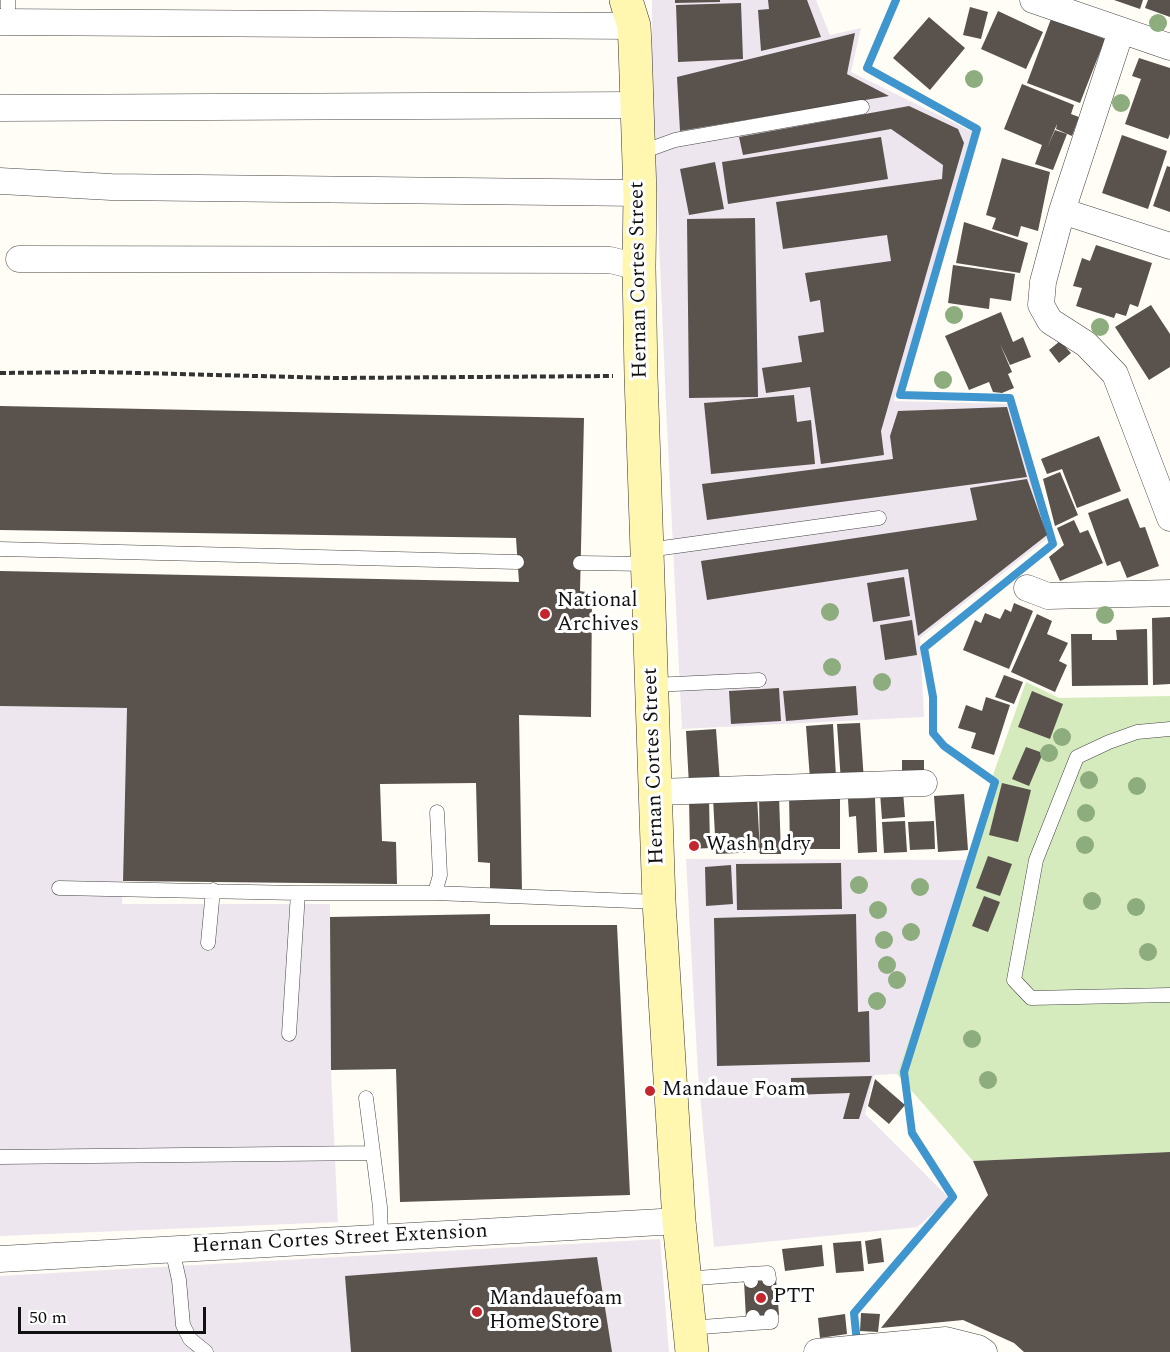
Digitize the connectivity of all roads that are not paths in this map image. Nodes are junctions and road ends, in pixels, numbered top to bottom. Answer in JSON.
{"nodes":[{"id":1,"x":1033,"y":0,"type":"edge"},
{"id":2,"x":630,"y":13,"type":"edge"},
{"id":3,"x":5,"y":15,"type":"edge"},
{"id":4,"x":1121,"y":31,"type":"junction"},
{"id":5,"x":1170,"y":47,"type":"edge"},
{"id":6,"x":637,"y":105,"type":"junction"},
{"id":7,"x":861,"y":107,"type":"dead end"},
{"id":8,"x":0,"y":108,"type":"edge"},
{"id":9,"x":639,"y":153,"type":"junction"},
{"id":10,"x":0,"y":181,"type":"edge"},
{"id":11,"x":640,"y":193,"type":"junction"},
{"id":12,"x":1062,"y":211,"type":"junction"},
{"id":13,"x":1170,"y":246,"type":"edge"},
{"id":14,"x":19,"y":259,"type":"dead end"},
{"id":15,"x":639,"y":267,"type":"junction"},
{"id":16,"x":879,"y":518,"type":"dead end"},
{"id":17,"x":1170,"y":518,"type":"edge"},
{"id":18,"x":0,"y":549,"type":"edge"},
{"id":19,"x":649,"y":557,"type":"junction"},
{"id":20,"x":518,"y":562,"type":"dead end"},
{"id":21,"x":580,"y":563,"type":"dead end"},
{"id":22,"x":1027,"y":588,"type":"dead end"},
{"id":23,"x":1170,"y":593,"type":"edge"},
{"id":24,"x":759,"y":680,"type":"dead end"},
{"id":25,"x":653,"y":685,"type":"junction"},
{"id":26,"x":1170,"y":729,"type":"edge"},
{"id":27,"x":924,"y":783,"type":"dead end"},
{"id":28,"x":657,"y":792,"type":"junction"},
{"id":29,"x":437,"y":812,"type":"dead end"},
{"id":30,"x":59,"y":888,"type":"dead end"},
{"id":31,"x":213,"y":890,"type":"junction"},
{"id":32,"x":298,"y":893,"type":"junction"},
{"id":33,"x":435,"y":893,"type":"junction"},
{"id":34,"x":659,"y":903,"type":"junction"},
{"id":35,"x":208,"y":943,"type":"dead end"},
{"id":36,"x":1170,"y":994,"type":"edge"},
{"id":37,"x":289,"y":1034,"type":"dead end"},
{"id":38,"x":366,"y":1098,"type":"dead end"},
{"id":39,"x":372,"y":1153,"type":"junction"},
{"id":40,"x":0,"y":1156,"type":"edge"},
{"id":41,"x":679,"y":1221,"type":"junction"},
{"id":42,"x":381,"y":1238,"type":"junction"},
{"id":43,"x":172,"y":1249,"type":"junction"},
{"id":44,"x":0,"y":1258,"type":"edge"},
{"id":45,"x":684,"y":1279,"type":"junction"},
{"id":46,"x":769,"y":1280,"type":"dead end"},
{"id":47,"x":771,"y":1316,"type":"dead end"},
{"id":48,"x":690,"y":1340,"type":"edge"},
{"id":49,"x":206,"y":1352,"type":"edge"},
{"id":50,"x":817,"y":1352,"type":"edge"},
{"id":51,"x":821,"y":1352,"type":"edge"},
{"id":52,"x":984,"y":1352,"type":"edge"}],
"edges":[{"from":1,"to":4,"type":"street"},
{"from":2,"to":3,"type":"street"},
{"from":2,"to":6,"type":"main road","name":"Hernan Cortes Street"},
{"from":4,"to":5,"type":"street"},
{"from":4,"to":12,"type":"street"},
{"from":6,"to":8,"type":"street"},
{"from":6,"to":9,"type":"main road","name":"Hernan Cortes Street"},
{"from":7,"to":9,"type":"lane"},
{"from":9,"to":11,"type":"main road","name":"Hernan Cortes Street"},
{"from":10,"to":11,"type":"street"},
{"from":11,"to":15,"type":"main road","name":"Hernan Cortes Street"},
{"from":12,"to":13,"type":"street"},
{"from":12,"to":17,"type":"street"},
{"from":14,"to":15,"type":"street"},
{"from":15,"to":19,"type":"main road","name":"Hernan Cortes Street"},
{"from":16,"to":19,"type":"lane"},
{"from":18,"to":20,"type":"lane"},
{"from":19,"to":21,"type":"lane"},
{"from":19,"to":25,"type":"main road","name":"Hernan Cortes Street"},
{"from":22,"to":23,"type":"street"},
{"from":24,"to":25,"type":"lane"},
{"from":25,"to":28,"type":"main road","name":"Hernan Cortes Street"},
{"from":26,"to":36,"type":"lane"},
{"from":27,"to":28,"type":"street"},
{"from":28,"to":34,"type":"main road","name":"Hernan Cortes Street"},
{"from":29,"to":33,"type":"lane"},
{"from":30,"to":31,"type":"lane"},
{"from":31,"to":32,"type":"lane"},
{"from":31,"to":35,"type":"lane"},
{"from":32,"to":33,"type":"lane"},
{"from":32,"to":37,"type":"lane"},
{"from":33,"to":34,"type":"lane"},
{"from":34,"to":41,"type":"main road","name":"Hernan Cortes Street"},
{"from":38,"to":39,"type":"lane"},
{"from":39,"to":40,"type":"lane"},
{"from":39,"to":42,"type":"lane"},
{"from":41,"to":42,"type":"street","name":"Hernan Cortes Street Extension"},
{"from":41,"to":45,"type":"main road","name":"Hernan Cortes Street"},
{"from":42,"to":43,"type":"street","name":"Hernan Cortes Street Extension"},
{"from":43,"to":44,"type":"street","name":"Hernan Cortes Street Extension"},
{"from":43,"to":49,"type":"lane"},
{"from":45,"to":46,"type":"lane"},
{"from":45,"to":48,"type":"main road","name":"Hernan Cortes Street"},
{"from":47,"to":48,"type":"lane"},
{"from":50,"to":51,"type":"street"},
{"from":51,"to":52,"type":"street"}]}
